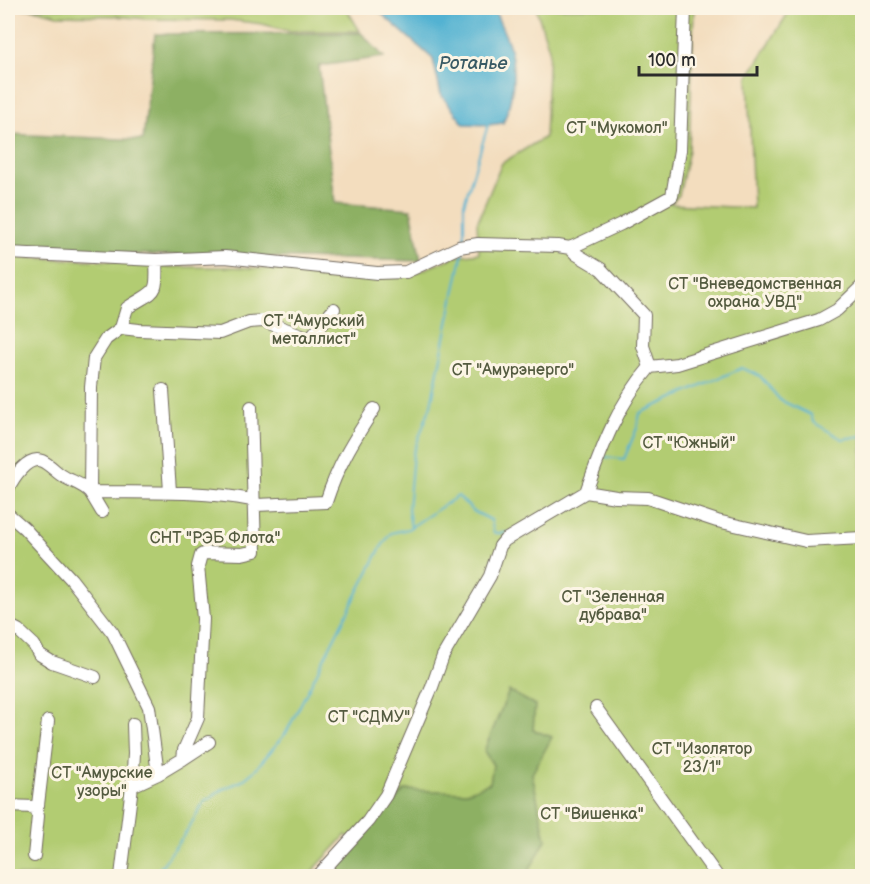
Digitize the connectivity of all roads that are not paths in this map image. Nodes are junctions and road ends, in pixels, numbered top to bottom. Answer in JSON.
{"nodes":[{"id":1,"x":685,"y":8,"type":"edge"},
{"id":2,"x":570,"y":248,"type":"junction"},
{"id":3,"x":8,"y":253,"type":"edge"},
{"id":4,"x":156,"y":260,"type":"junction"},
{"id":5,"x":862,"y":286,"type":"edge"},
{"id":6,"x":334,"y":309,"type":"dead end"},
{"id":7,"x":121,"y":328,"type":"junction"},
{"id":8,"x":650,"y":367,"type":"junction"},
{"id":9,"x":163,"y":390,"type":"dead end"},
{"id":10,"x":251,"y":407,"type":"dead end"},
{"id":11,"x":374,"y":409,"type":"dead end"},
{"id":12,"x":8,"y":485,"type":"edge"},
{"id":13,"x":170,"y":491,"type":"junction"},
{"id":14,"x":90,"y":492,"type":"junction"},
{"id":15,"x":586,"y":492,"type":"junction"},
{"id":16,"x":252,"y":500,"type":"junction"},
{"id":17,"x":102,"y":512,"type":"dead end"},
{"id":18,"x":8,"y":514,"type":"edge"},
{"id":19,"x":862,"y":538,"type":"edge"},
{"id":20,"x":8,"y":625,"type":"edge"},
{"id":21,"x":95,"y":677,"type":"dead end"},
{"id":22,"x":596,"y":708,"type":"dead end"},
{"id":23,"x":48,"y":722,"type":"dead end"},
{"id":24,"x":133,"y":723,"type":"dead end"},
{"id":25,"x":209,"y":742,"type":"dead end"},
{"id":26,"x":183,"y":759,"type":"junction"},
{"id":27,"x":158,"y":774,"type":"junction"},
{"id":28,"x":132,"y":786,"type":"junction"},
{"id":29,"x":8,"y":806,"type":"edge"},
{"id":30,"x":34,"y":807,"type":"junction"},
{"id":31,"x":34,"y":856,"type":"dead end"},
{"id":32,"x":121,"y":876,"type":"edge"},
{"id":33,"x":318,"y":876,"type":"edge"},
{"id":34,"x":717,"y":876,"type":"edge"}],
"edges":[{"from":1,"to":2,"type":"street"},
{"from":2,"to":4,"type":"street"},
{"from":2,"to":8,"type":"street"},
{"from":3,"to":4,"type":"street"},
{"from":4,"to":7,"type":"street"},
{"from":5,"to":8,"type":"street"},
{"from":6,"to":7,"type":"street"},
{"from":7,"to":14,"type":"street"},
{"from":8,"to":15,"type":"street"},
{"from":9,"to":13,"type":"street"},
{"from":10,"to":16,"type":"street"},
{"from":11,"to":16,"type":"street"},
{"from":12,"to":14,"type":"street"},
{"from":13,"to":14,"type":"street"},
{"from":13,"to":16,"type":"street"},
{"from":14,"to":17,"type":"street"},
{"from":15,"to":19,"type":"street"},
{"from":15,"to":33,"type":"street"},
{"from":16,"to":26,"type":"street"},
{"from":18,"to":27,"type":"street"},
{"from":20,"to":21,"type":"street"},
{"from":22,"to":34,"type":"street"},
{"from":23,"to":30,"type":"street"},
{"from":24,"to":28,"type":"street"},
{"from":25,"to":26,"type":"street"},
{"from":26,"to":27,"type":"street"},
{"from":27,"to":28,"type":"street"},
{"from":28,"to":32,"type":"street"},
{"from":29,"to":30,"type":"street"},
{"from":30,"to":31,"type":"street"}]}
